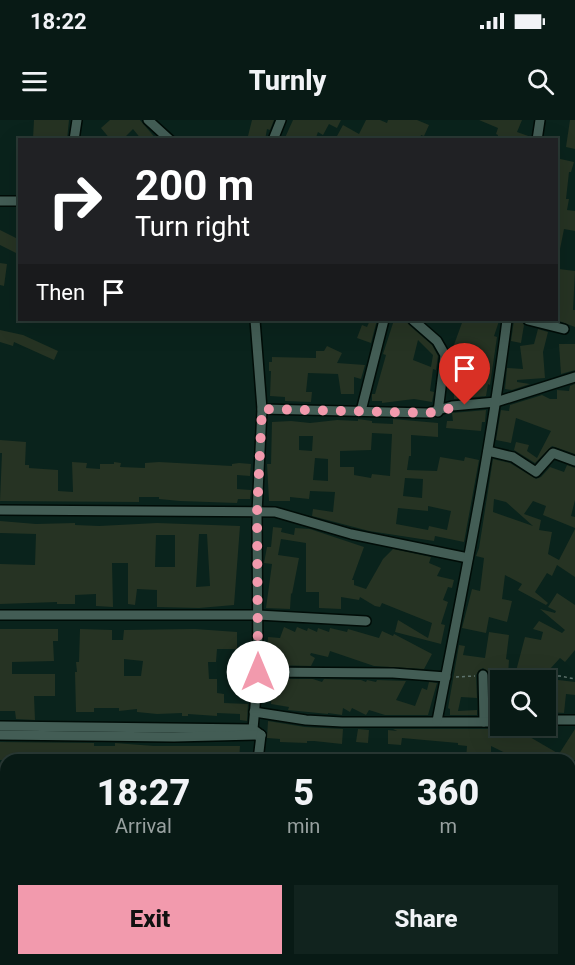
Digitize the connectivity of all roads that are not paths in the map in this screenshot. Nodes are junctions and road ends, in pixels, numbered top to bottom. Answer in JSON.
{"nodes":[{"id":1,"x":77,"y":120,"type":"edge"},
{"id":2,"x":148,"y":120,"type":"edge"},
{"id":3,"x":281,"y":120,"type":"edge"},
{"id":4,"x":540,"y":120,"type":"edge"},
{"id":5,"x":74,"y":138,"type":"edge"},
{"id":6,"x":168,"y":138,"type":"edge"},
{"id":7,"x":274,"y":138,"type":"edge"},
{"id":8,"x":537,"y":138,"type":"edge"},
{"id":9,"x":0,"y":201,"type":"edge"},
{"id":10,"x":18,"y":201,"type":"edge"},
{"id":11,"x":255,"y":321,"type":"edge"},
{"id":12,"x":384,"y":321,"type":"edge"},
{"id":13,"x":413,"y":321,"type":"edge"},
{"id":14,"x":507,"y":321,"type":"edge"},
{"id":15,"x":532,"y":321,"type":"edge"},
{"id":16,"x":564,"y":328,"type":"dead end"},
{"id":17,"x":575,"y":377,"type":"edge"},
{"id":18,"x":496,"y":402,"type":"junction"},
{"id":19,"x":262,"y":409,"type":"junction"},
{"id":20,"x":361,"y":411,"type":"junction"},
{"id":21,"x":438,"y":412,"type":"junction"},
{"id":22,"x":488,"y":451,"type":"junction"},
{"id":23,"x":575,"y":461,"type":"edge"},
{"id":24,"x":0,"y":510,"type":"edge"},
{"id":25,"x":257,"y":513,"type":"junction"},
{"id":26,"x":468,"y":558,"type":"junction"},
{"id":27,"x":0,"y":615,"type":"edge"},
{"id":28,"x":258,"y":615,"type":"junction"},
{"id":29,"x":366,"y":621,"type":"dead end"},
{"id":30,"x":258,"y":672,"type":"junction"},
{"id":31,"x":483,"y":675,"type":"road end"},
{"id":32,"x":446,"y":677,"type":"junction"},
{"id":33,"x":254,"y":712,"type":"junction"},
{"id":34,"x":556,"y":720,"type":"edge"},
{"id":35,"x":575,"y":720,"type":"edge"},
{"id":36,"x":438,"y":721,"type":"junction"},
{"id":37,"x":484,"y":722,"type":"junction"},
{"id":38,"x":490,"y":722,"type":"edge"},
{"id":39,"x":0,"y":726,"type":"edge"},
{"id":40,"x":257,"y":732,"type":"junction"},
{"id":41,"x":0,"y":735,"type":"edge"},
{"id":42,"x":258,"y":754,"type":"edge"}],
"edges":[{"from":1,"to":5,"type":"street"},
{"from":2,"to":6,"type":"street"},
{"from":3,"to":7,"type":"street"},
{"from":4,"to":8,"type":"street"},
{"from":9,"to":10,"type":"street"},
{"from":11,"to":19,"type":"street"},
{"from":12,"to":20,"type":"street"},
{"from":13,"to":21,"type":"street"},
{"from":14,"to":18,"type":"street"},
{"from":15,"to":16,"type":"street"},
{"from":17,"to":18,"type":"street"},
{"from":18,"to":21,"type":"street"},
{"from":18,"to":22,"type":"street"},
{"from":19,"to":20,"type":"street"},
{"from":19,"to":25,"type":"street"},
{"from":20,"to":21,"type":"street"},
{"from":22,"to":23,"type":"street"},
{"from":22,"to":26,"type":"street"},
{"from":24,"to":25,"type":"street"},
{"from":25,"to":26,"type":"street"},
{"from":25,"to":28,"type":"street"},
{"from":26,"to":32,"type":"street"},
{"from":27,"to":28,"type":"street"},
{"from":28,"to":29,"type":"street"},
{"from":28,"to":30,"type":"street"},
{"from":30,"to":32,"type":"street"},
{"from":30,"to":33,"type":"street"},
{"from":31,"to":37,"type":"street"},
{"from":32,"to":36,"type":"street"},
{"from":33,"to":36,"type":"street"},
{"from":33,"to":40,"type":"street"},
{"from":34,"to":35,"type":"street"},
{"from":36,"to":37,"type":"street"},
{"from":37,"to":38,"type":"street"},
{"from":39,"to":40,"type":"street"},
{"from":40,"to":41,"type":"street"},
{"from":40,"to":42,"type":"street"}]}
